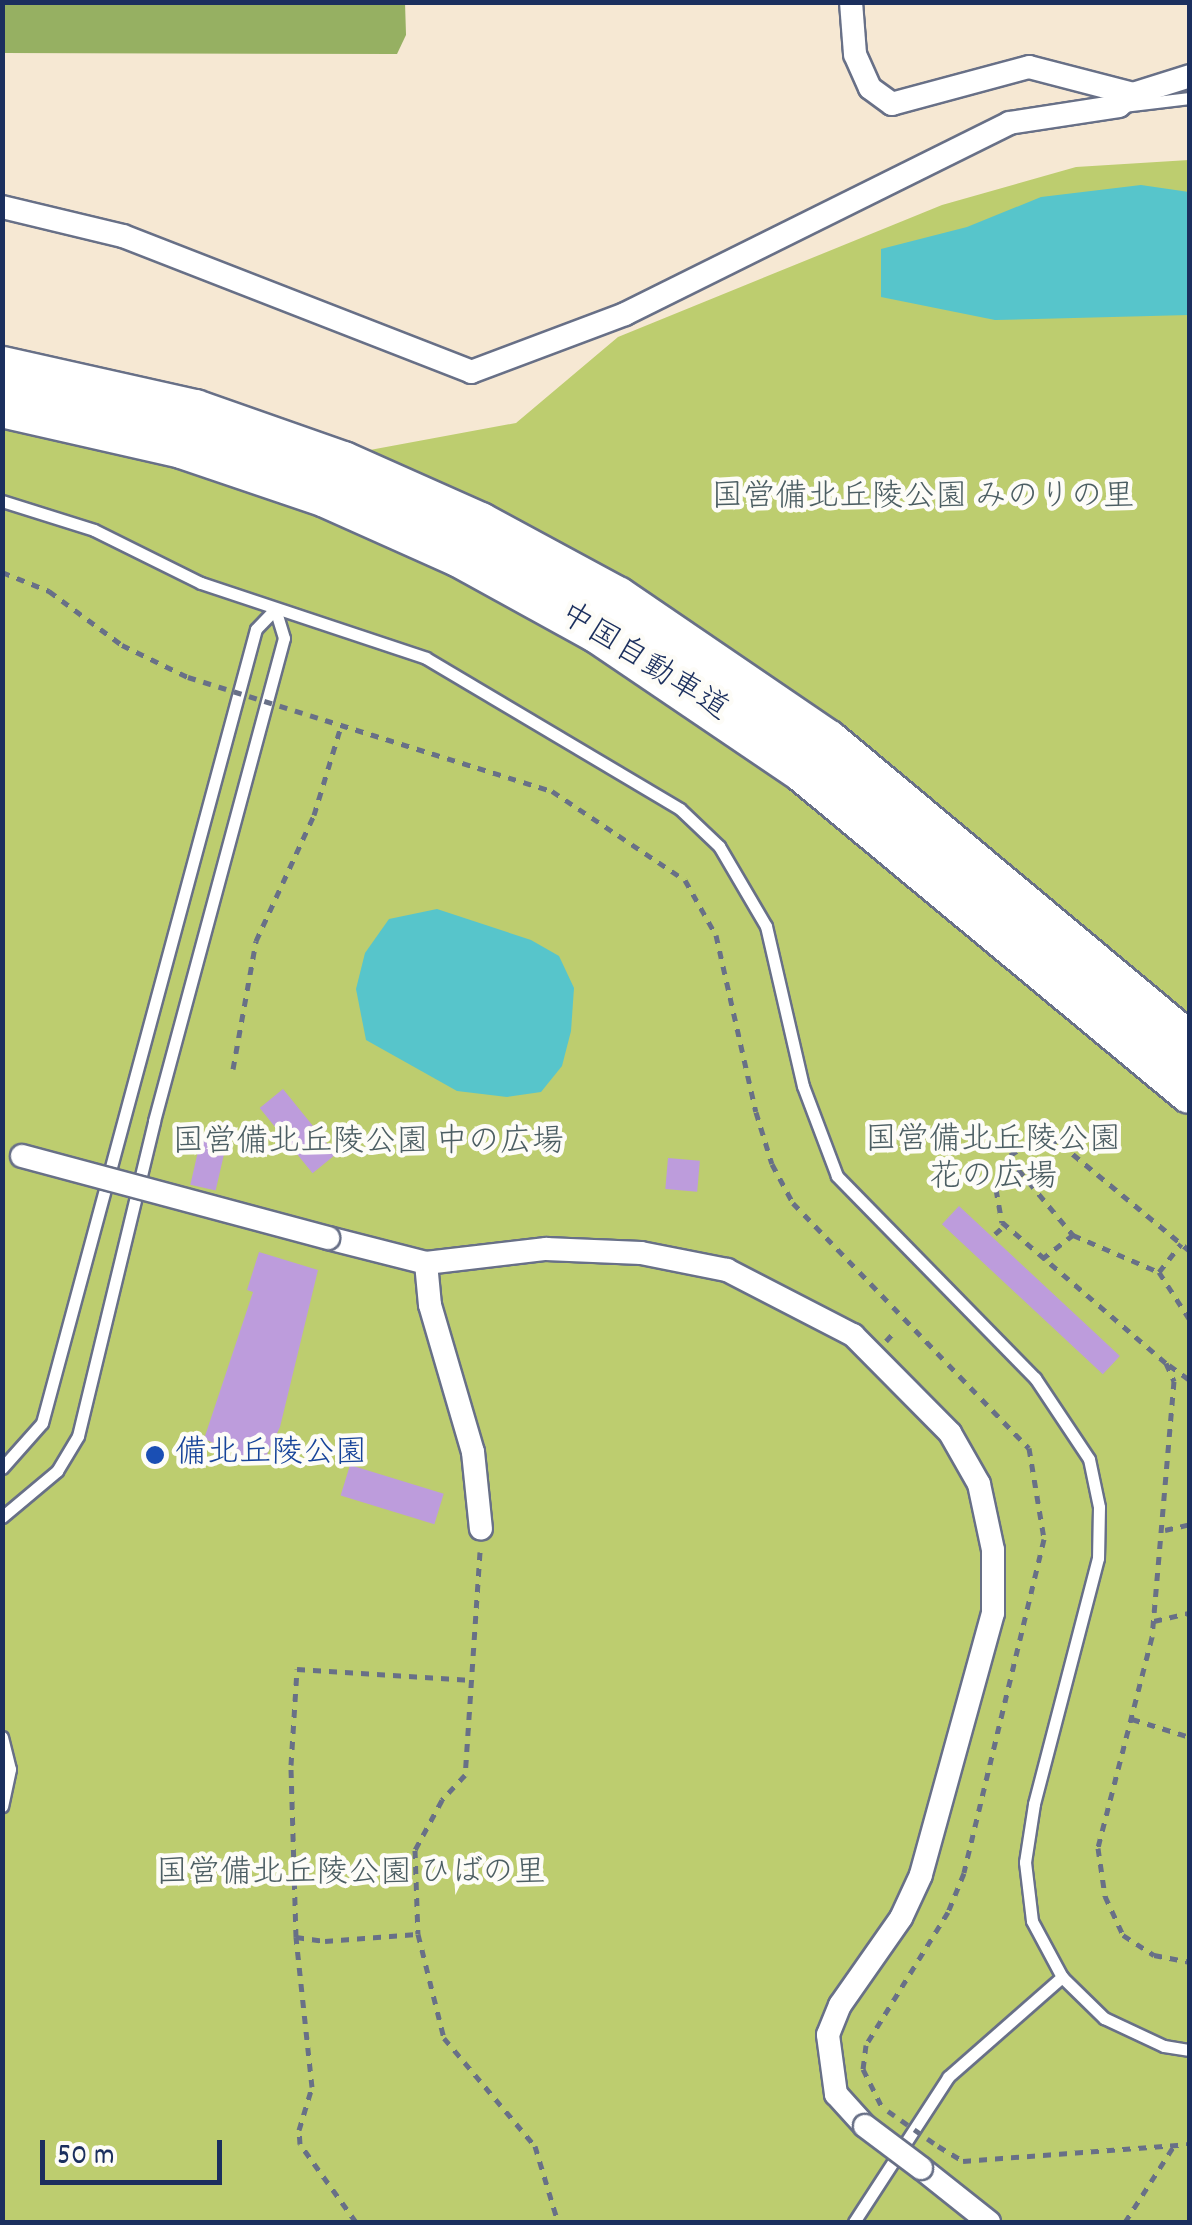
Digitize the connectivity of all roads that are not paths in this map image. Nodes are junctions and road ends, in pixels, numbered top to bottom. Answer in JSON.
{"nodes":[{"id":1,"x":851,"y":2,"type":"edge"},
{"id":2,"x":1190,"y":76,"type":"edge"},
{"id":3,"x":1190,"y":98,"type":"edge"},
{"id":4,"x":1126,"y":100,"type":"junction"},
{"id":5,"x":2,"y":207,"type":"edge"},
{"id":6,"x":2,"y":368,"type":"edge"},
{"id":7,"x":2,"y":406,"type":"edge"},
{"id":8,"x":2,"y":501,"type":"edge"},
{"id":9,"x":276,"y":609,"type":"junction"},
{"id":10,"x":1190,"y":1045,"type":"edge"},
{"id":11,"x":1190,"y":1092,"type":"edge"},
{"id":12,"x":12,"y":1153,"type":"edge"},
{"id":13,"x":426,"y":1264,"type":"junction"},
{"id":14,"x":2,"y":1468,"type":"edge"},
{"id":15,"x":2,"y":1517,"type":"edge"},
{"id":16,"x":481,"y":1529,"type":"road end"},
{"id":17,"x":2,"y":1736,"type":"edge"},
{"id":18,"x":2,"y":1806,"type":"edge"},
{"id":19,"x":1062,"y":1977,"type":"junction"},
{"id":20,"x":1190,"y":2050,"type":"edge"},
{"id":21,"x":854,"y":2222,"type":"edge"},
{"id":22,"x":989,"y":2222,"type":"edge"}],
"edges":[{"from":1,"to":4,"type":"street"},
{"from":2,"to":4,"type":"street"},
{"from":3,"to":4,"type":"lane"},
{"from":4,"to":5,"type":"street"},
{"from":6,"to":10,"type":"highway","name":"中国自動車道"},
{"from":7,"to":11,"type":"highway","name":"中国自動車道"},
{"from":8,"to":9,"type":"lane"},
{"from":9,"to":14,"type":"lane"},
{"from":9,"to":15,"type":"lane"},
{"from":9,"to":19,"type":"lane"},
{"from":12,"to":13,"type":"street","bridge":true},
{"from":13,"to":16,"type":"street"},
{"from":13,"to":22,"type":"street","bridge":true},
{"from":17,"to":18,"type":"lane"},
{"from":19,"to":20,"type":"lane"},
{"from":19,"to":21,"type":"lane"}]}
